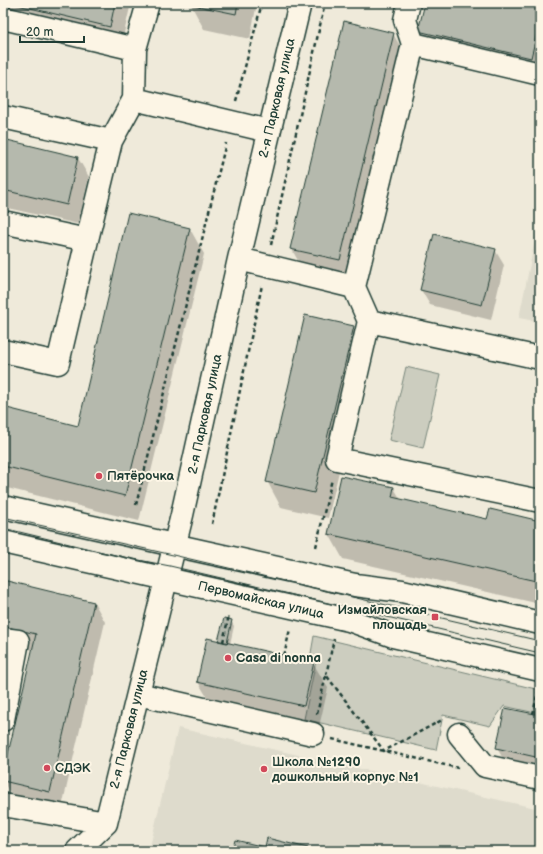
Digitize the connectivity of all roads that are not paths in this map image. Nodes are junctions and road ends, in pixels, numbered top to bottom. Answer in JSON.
{"nodes":[{"id":1,"x":148,"y":3,"type":"edge"},
{"id":2,"x":300,"y":3,"type":"edge"},
{"id":3,"x":409,"y":3,"type":"edge"},
{"id":4,"x":3,"y":18,"type":"edge"},
{"id":5,"x":413,"y":44,"type":"junction"},
{"id":6,"x":135,"y":49,"type":"junction"},
{"id":7,"x":540,"y":74,"type":"edge"},
{"id":8,"x":134,"y":99,"type":"junction"},
{"id":9,"x":3,"y":118,"type":"edge"},
{"id":10,"x":269,"y":131,"type":"junction"},
{"id":11,"x":111,"y":141,"type":"junction"},
{"id":12,"x":3,"y":222,"type":"edge"},
{"id":13,"x":86,"y":240,"type":"junction"},
{"id":14,"x":239,"y":259,"type":"junction"},
{"id":15,"x":354,"y":287,"type":"junction"},
{"id":16,"x":369,"y":321,"type":"junction"},
{"id":17,"x":3,"y":351,"type":"edge"},
{"id":18,"x":540,"y":358,"type":"edge"},
{"id":19,"x":540,"y":501,"type":"edge"},
{"id":20,"x":3,"y":507,"type":"edge"},
{"id":21,"x":3,"y":542,"type":"edge"},
{"id":22,"x":175,"y":546,"type":"junction"},
{"id":23,"x":167,"y":578,"type":"junction"},
{"id":24,"x":540,"y":623,"type":"edge"},
{"id":25,"x":3,"y":639,"type":"edge"},
{"id":26,"x":539,"y":678,"type":"edge"},
{"id":27,"x":138,"y":694,"type":"junction"},
{"id":28,"x":3,"y":720,"type":"edge"},
{"id":29,"x":452,"y":726,"type":"road end"},
{"id":30,"x":313,"y":734,"type":"road end"},
{"id":31,"x":540,"y":778,"type":"edge"},
{"id":32,"x":3,"y":805,"type":"edge"},
{"id":33,"x":106,"y":823,"type":"junction"},
{"id":34,"x":77,"y":851,"type":"edge"}],
"edges":[{"from":1,"to":6,"type":"main road"},
{"from":2,"to":10,"type":"main road","name":"2-я Парковая улица"},
{"from":3,"to":5,"type":"main road"},
{"from":4,"to":6,"type":"main road"},
{"from":5,"to":7,"type":"main road"},
{"from":5,"to":15,"type":"main road"},
{"from":6,"to":8,"type":"main road"},
{"from":8,"to":10,"type":"main road"},
{"from":8,"to":11,"type":"main road"},
{"from":9,"to":11,"type":"main road"},
{"from":10,"to":14,"type":"main road","name":"2-я Парковая улица"},
{"from":11,"to":13,"type":"main road"},
{"from":12,"to":13,"type":"main road"},
{"from":13,"to":17,"type":"main road"},
{"from":14,"to":15,"type":"main road"},
{"from":14,"to":22,"type":"main road","name":"2-я Парковая улица"},
{"from":15,"to":16,"type":"main road"},
{"from":16,"to":18,"type":"main road"},
{"from":16,"to":19,"type":"main road"},
{"from":20,"to":22,"type":"main road"},
{"from":21,"to":23,"type":"main road","name":"Первомайская улица"},
{"from":22,"to":23,"type":"main road","name":"2-я Парковая улица"},
{"from":22,"to":24,"type":"main road"},
{"from":23,"to":26,"type":"main road","name":"Первомайская улица"},
{"from":23,"to":27,"type":"main road","name":"2-я Парковая улица"},
{"from":25,"to":28,"type":"main road"},
{"from":27,"to":30,"type":"main road"},
{"from":27,"to":33,"type":"main road","name":"2-я Парковая улица"},
{"from":29,"to":31,"type":"main road"},
{"from":32,"to":33,"type":"main road"},
{"from":33,"to":34,"type":"main road"}]}
